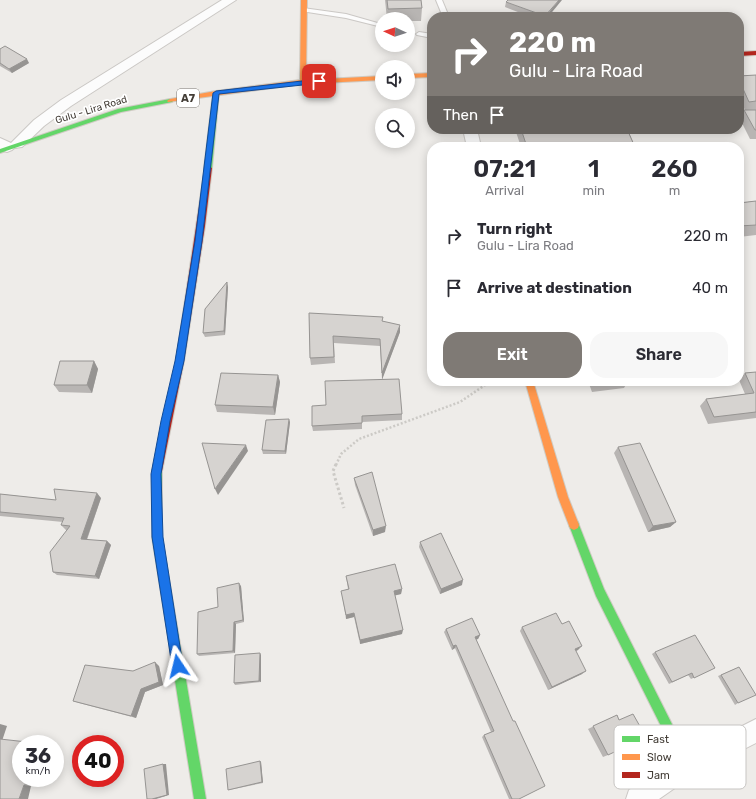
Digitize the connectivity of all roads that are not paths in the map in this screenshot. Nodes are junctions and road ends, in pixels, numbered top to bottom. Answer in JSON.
{"nodes":[{"id":1,"x":230,"y":0,"type":"edge"},
{"id":2,"x":304,"y":0,"type":"edge"},
{"id":3,"x":439,"y":0,"type":"edge"},
{"id":4,"x":303,"y":10,"type":"junction"},
{"id":5,"x":444,"y":12,"type":"edge"},
{"id":6,"x":375,"y":23,"type":"edge"},
{"id":7,"x":420,"y":34,"type":"dead end"},
{"id":8,"x":427,"y":35,"type":"edge"},
{"id":9,"x":756,"y":53,"type":"edge"},
{"id":10,"x":744,"y":54,"type":"edge"},
{"id":11,"x":427,"y":75,"type":"edge"},
{"id":12,"x":415,"y":76,"type":"edge"},
{"id":13,"x":375,"y":78,"type":"edge"},
{"id":14,"x":303,"y":82,"type":"junction"},
{"id":15,"x":216,"y":93,"type":"junction"},
{"id":16,"x":6,"y":146,"type":"edge"},
{"id":17,"x":530,"y":386,"type":"edge"},
{"id":18,"x":666,"y":725,"type":"edge"},
{"id":19,"x":756,"y":731,"type":"edge"},
{"id":20,"x":746,"y":736,"type":"edge"},
{"id":21,"x":653,"y":789,"type":"edge"},
{"id":22,"x":200,"y":799,"type":"edge"},
{"id":23,"x":638,"y":799,"type":"edge"}],
"edges":[{"from":1,"to":16,"type":"street"},
{"from":2,"to":4,"type":"street"},
{"from":3,"to":5,"type":"lane"},
{"from":4,"to":6,"type":"lane"},
{"from":4,"to":14,"type":"street"},
{"from":7,"to":8,"type":"lane"},
{"from":9,"to":10,"type":"street"},
{"from":11,"to":12,"type":"street"},
{"from":13,"to":14,"type":"street","name":"Gulu - Lira Road","number":"A7"},
{"from":14,"to":15,"type":"street","name":"Gulu - Lira Road","number":"A7"},
{"from":15,"to":16,"type":"street","name":"Gulu - Lira Road","number":"A7"},
{"from":15,"to":22,"type":"street"},
{"from":17,"to":18,"type":"street"},
{"from":19,"to":20,"type":"street"},
{"from":21,"to":23,"type":"street"}]}
